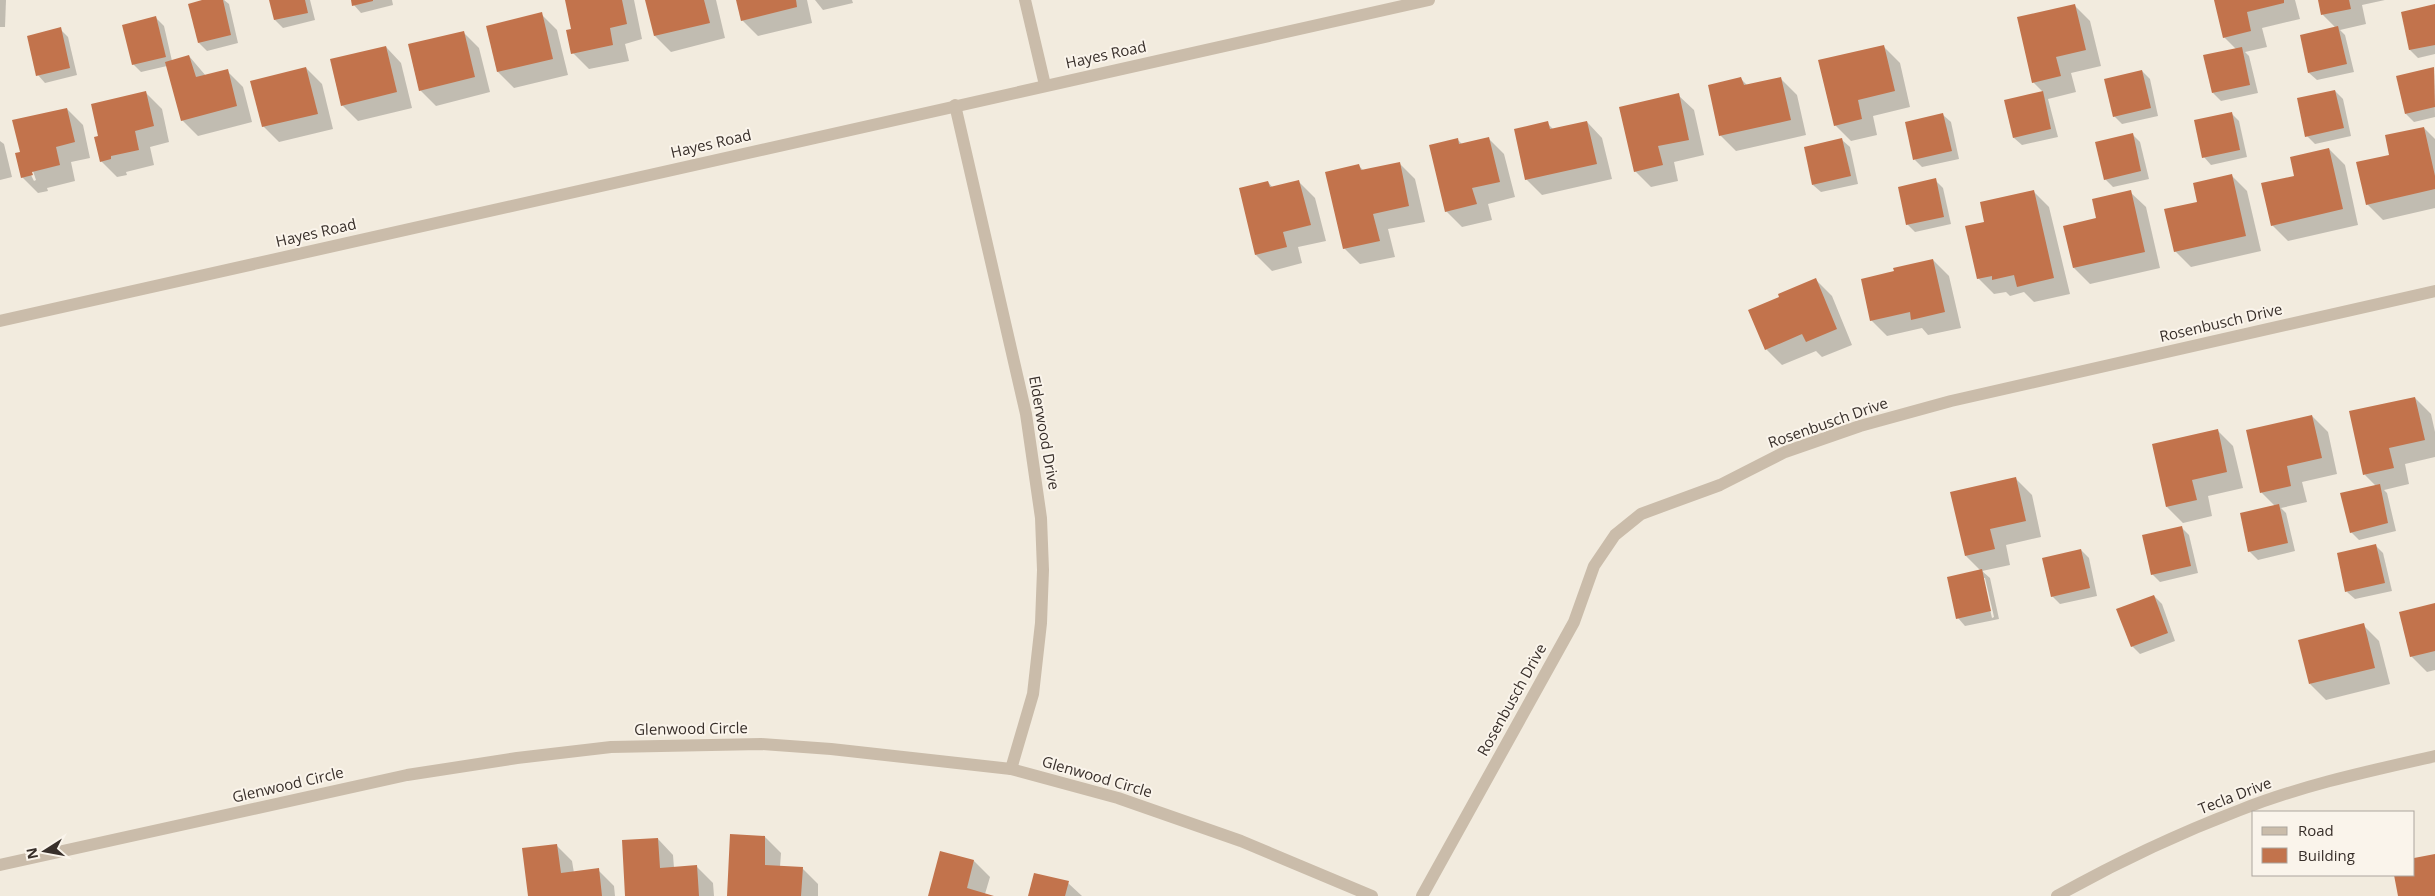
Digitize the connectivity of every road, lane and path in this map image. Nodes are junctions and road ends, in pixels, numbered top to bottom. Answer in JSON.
{"nodes":[{"id":1,"x":1025,"y":0,"type":"edge"},
{"id":2,"x":1429,"y":0,"type":"edge"},
{"id":3,"x":1045,"y":85,"type":"junction"},
{"id":4,"x":955,"y":105,"type":"junction"},
{"id":5,"x":2435,"y":291,"type":"edge"},
{"id":6,"x":0,"y":321,"type":"edge"},
{"id":7,"x":2435,"y":756,"type":"edge"},
{"id":8,"x":1011,"y":769,"type":"junction"},
{"id":9,"x":0,"y":865,"type":"edge"},
{"id":10,"x":1372,"y":896,"type":"edge"},
{"id":11,"x":1422,"y":896,"type":"edge"},
{"id":12,"x":2058,"y":896,"type":"edge"}],
"edges":[{"from":1,"to":3,"type":"street"},
{"from":2,"to":3,"type":"street","name":"Hayes Road"},
{"from":3,"to":4,"type":"street","name":"Hayes Road"},
{"from":4,"to":6,"type":"street","name":"Hayes Road"},
{"from":4,"to":8,"type":"street","name":"Elderwood Drive"},
{"from":5,"to":11,"type":"street","name":"Rosenbusch Drive"},
{"from":7,"to":12,"type":"street","name":"Tecla Drive"},
{"from":8,"to":9,"type":"street","name":"Glenwood Circle"},
{"from":8,"to":10,"type":"street","name":"Glenwood Circle"}]}
